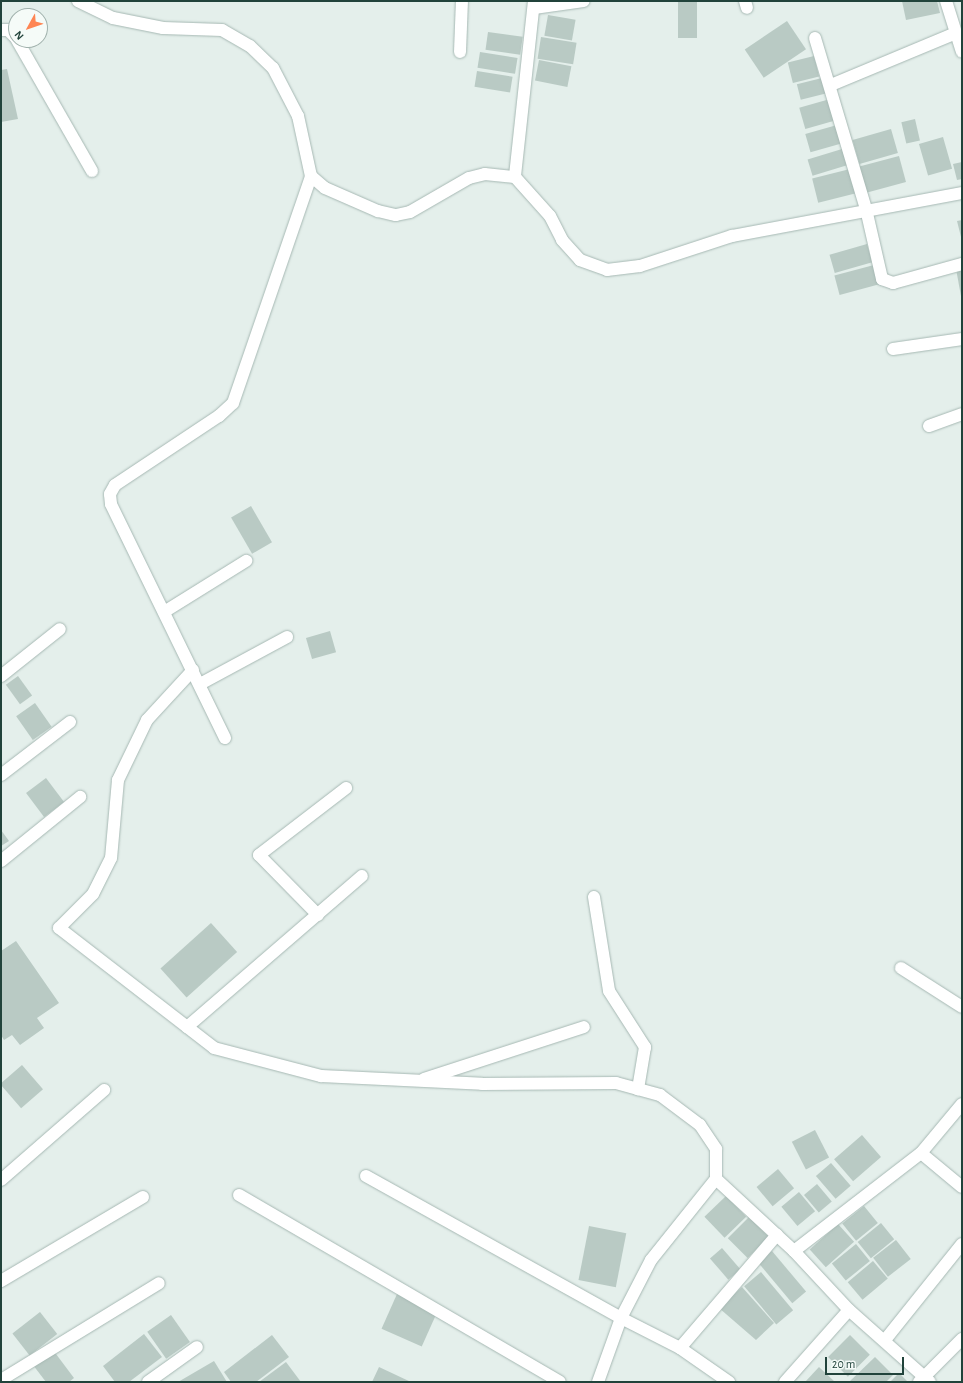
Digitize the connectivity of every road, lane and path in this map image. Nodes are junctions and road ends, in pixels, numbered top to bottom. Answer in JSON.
{"nodes":[{"id":1,"x":78,"y":1,"type":"edge"},
{"id":2,"x":462,"y":1,"type":"edge"},
{"id":3,"x":584,"y":1,"type":"edge"},
{"id":4,"x":947,"y":1,"type":"edge"},
{"id":5,"x":534,"y":4,"type":"edge"},
{"id":6,"x":956,"y":33,"type":"junction"},
{"id":7,"x":815,"y":38,"type":"dead end"},
{"id":8,"x":22,"y":48,"type":"edge"},
{"id":9,"x":460,"y":52,"type":"dead end"},
{"id":10,"x":962,"y":52,"type":"edge"},
{"id":11,"x":831,"y":85,"type":"junction"},
{"id":12,"x":92,"y":171,"type":"dead end"},
{"id":13,"x":311,"y":176,"type":"junction"},
{"id":14,"x":515,"y":177,"type":"junction"},
{"id":15,"x":962,"y":193,"type":"edge"},
{"id":16,"x":866,"y":209,"type":"junction"},
{"id":17,"x":962,"y":264,"type":"edge"},
{"id":18,"x":962,"y":340,"type":"edge"},
{"id":19,"x":893,"y":349,"type":"dead end"},
{"id":20,"x":962,"y":414,"type":"edge"},
{"id":21,"x":929,"y":426,"type":"dead end"},
{"id":22,"x":246,"y":561,"type":"dead end"},
{"id":23,"x":164,"y":612,"type":"junction"},
{"id":24,"x":60,"y":629,"type":"dead end"},
{"id":25,"x":287,"y":637,"type":"dead end"},
{"id":26,"x":193,"y":670,"type":"junction"},
{"id":27,"x":1,"y":676,"type":"edge"},
{"id":28,"x":200,"y":684,"type":"junction"},
{"id":29,"x":70,"y":722,"type":"dead end"},
{"id":30,"x":225,"y":738,"type":"dead end"},
{"id":31,"x":1,"y":775,"type":"edge"},
{"id":32,"x":346,"y":788,"type":"dead end"},
{"id":33,"x":80,"y":797,"type":"dead end"},
{"id":34,"x":1,"y":861,"type":"edge"},
{"id":35,"x":362,"y":876,"type":"dead end"},
{"id":36,"x":594,"y":897,"type":"dead end"},
{"id":37,"x":318,"y":915,"type":"junction"},
{"id":38,"x":902,"y":968,"type":"dead end"},
{"id":39,"x":962,"y":1007,"type":"edge"},
{"id":40,"x":584,"y":1026,"type":"dead end"},
{"id":41,"x":187,"y":1027,"type":"junction"},
{"id":42,"x":421,"y":1081,"type":"junction"},
{"id":43,"x":638,"y":1089,"type":"junction"},
{"id":44,"x":104,"y":1090,"type":"dead end"},
{"id":45,"x":962,"y":1104,"type":"edge"},
{"id":46,"x":921,"y":1153,"type":"junction"},
{"id":47,"x":366,"y":1176,"type":"dead end"},
{"id":48,"x":716,"y":1179,"type":"junction"},
{"id":49,"x":1,"y":1180,"type":"edge"},
{"id":50,"x":962,"y":1187,"type":"edge"},
{"id":51,"x":239,"y":1195,"type":"dead end"},
{"id":52,"x":143,"y":1197,"type":"dead end"},
{"id":53,"x":777,"y":1235,"type":"junction"},
{"id":54,"x":962,"y":1244,"type":"edge"},
{"id":55,"x":794,"y":1251,"type":"junction"},
{"id":56,"x":1,"y":1281,"type":"edge"},
{"id":57,"x":159,"y":1284,"type":"dead end"},
{"id":58,"x":849,"y":1310,"type":"junction"},
{"id":59,"x":621,"y":1318,"type":"junction"},
{"id":60,"x":962,"y":1339,"type":"edge"},
{"id":61,"x":885,"y":1340,"type":"junction"},
{"id":62,"x":197,"y":1347,"type":"dead end"},
{"id":63,"x":680,"y":1348,"type":"junction"},
{"id":64,"x":1,"y":1380,"type":"edge"},
{"id":65,"x":924,"y":1380,"type":"edge"},
{"id":66,"x":148,"y":1382,"type":"edge"},
{"id":67,"x":560,"y":1382,"type":"edge"},
{"id":68,"x":598,"y":1382,"type":"edge"},
{"id":69,"x":729,"y":1382,"type":"edge"},
{"id":70,"x":785,"y":1382,"type":"edge"}],
"edges":[{"from":1,"to":13,"type":"street"},
{"from":2,"to":9,"type":"street"},
{"from":3,"to":5,"type":"street"},
{"from":4,"to":6,"type":"street"},
{"from":5,"to":14,"type":"street"},
{"from":6,"to":10,"type":"street"},
{"from":6,"to":11,"type":"street"},
{"from":7,"to":11,"type":"street"},
{"from":8,"to":12,"type":"street"},
{"from":11,"to":16,"type":"street"},
{"from":13,"to":14,"type":"street"},
{"from":13,"to":23,"type":"street"},
{"from":14,"to":16,"type":"street"},
{"from":15,"to":16,"type":"street"},
{"from":16,"to":17,"type":"street"},
{"from":18,"to":19,"type":"street"},
{"from":20,"to":21,"type":"street"},
{"from":22,"to":23,"type":"street"},
{"from":23,"to":26,"type":"street"},
{"from":24,"to":27,"type":"street"},
{"from":25,"to":28,"type":"street"},
{"from":26,"to":28,"type":"street"},
{"from":26,"to":41,"type":"street"},
{"from":28,"to":30,"type":"street"},
{"from":29,"to":31,"type":"street"},
{"from":32,"to":37,"type":"street"},
{"from":33,"to":34,"type":"street"},
{"from":35,"to":37,"type":"street"},
{"from":36,"to":43,"type":"street"},
{"from":37,"to":41,"type":"street"},
{"from":38,"to":39,"type":"street"},
{"from":40,"to":42,"type":"street"},
{"from":41,"to":42,"type":"street"},
{"from":42,"to":43,"type":"street"},
{"from":43,"to":48,"type":"street"},
{"from":44,"to":49,"type":"street"},
{"from":45,"to":46,"type":"street"},
{"from":46,"to":50,"type":"street"},
{"from":46,"to":55,"type":"street"},
{"from":47,"to":59,"type":"street"},
{"from":48,"to":53,"type":"street"},
{"from":48,"to":59,"type":"street"},
{"from":51,"to":67,"type":"street"},
{"from":52,"to":56,"type":"street"},
{"from":53,"to":55,"type":"street"},
{"from":53,"to":63,"type":"street"},
{"from":54,"to":61,"type":"street"},
{"from":55,"to":58,"type":"street"},
{"from":57,"to":64,"type":"street"},
{"from":58,"to":61,"type":"street"},
{"from":58,"to":70,"type":"street"},
{"from":59,"to":63,"type":"street"},
{"from":59,"to":68,"type":"street"},
{"from":60,"to":65,"type":"street"},
{"from":61,"to":65,"type":"street"},
{"from":62,"to":66,"type":"street"},
{"from":63,"to":69,"type":"street"}]}
